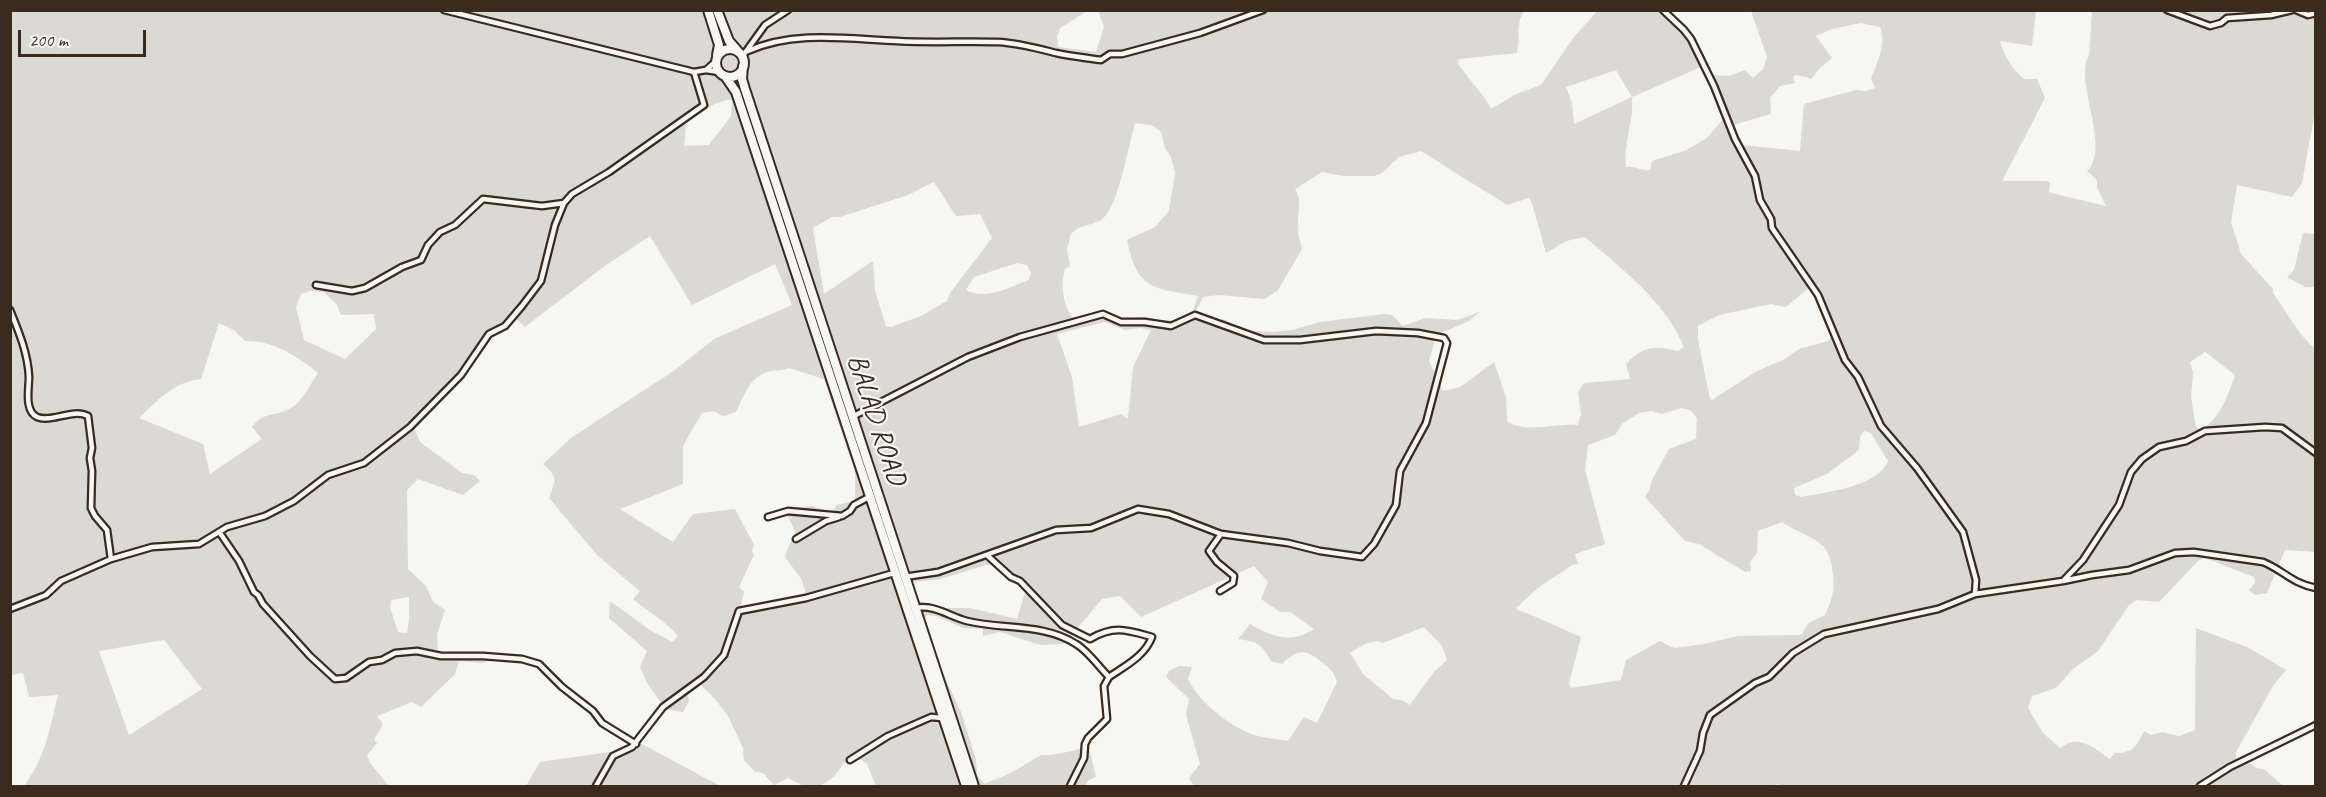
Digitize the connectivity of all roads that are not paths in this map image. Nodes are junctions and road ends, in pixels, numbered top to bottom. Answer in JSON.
{"nodes":[{"id":1,"x":444,"y":10,"type":"edge"},
{"id":2,"x":708,"y":10,"type":"edge"},
{"id":3,"x":717,"y":10,"type":"edge"},
{"id":4,"x":788,"y":10,"type":"edge"},
{"id":5,"x":1263,"y":10,"type":"edge"},
{"id":6,"x":1663,"y":10,"type":"edge"},
{"id":7,"x":2167,"y":10,"type":"edge"},
{"id":8,"x":2294,"y":10,"type":"edge"},
{"id":9,"x":2316,"y":13,"type":"edge"},
{"id":10,"x":744,"y":54,"type":"junction"},
{"id":11,"x":716,"y":60,"type":"junction"},
{"id":12,"x":743,"y":66,"type":"junction"},
{"id":13,"x":706,"y":70,"type":"junction"},
{"id":14,"x":694,"y":72,"type":"junction"},
{"id":15,"x":722,"y":74,"type":"junction"},
{"id":16,"x":564,"y":202,"type":"junction"},
{"id":17,"x":316,"y":285,"type":"dead end"},
{"id":18,"x":10,"y":310,"type":"edge"},
{"id":19,"x":852,"y":417,"type":"junction"},
{"id":20,"x":2316,"y":453,"type":"edge"},
{"id":21,"x":869,"y":497,"type":"junction"},
{"id":22,"x":842,"y":516,"type":"junction"},
{"id":23,"x":768,"y":518,"type":"dead end"},
{"id":24,"x":219,"y":533,"type":"junction"},
{"id":25,"x":1221,"y":534,"type":"junction"},
{"id":26,"x":796,"y":538,"type":"dead end"},
{"id":27,"x":988,"y":556,"type":"junction"},
{"id":28,"x":111,"y":559,"type":"junction"},
{"id":29,"x":894,"y":573,"type":"junction"},
{"id":30,"x":904,"y":577,"type":"junction"},
{"id":31,"x":2063,"y":581,"type":"junction"},
{"id":32,"x":2316,"y":588,"type":"edge"},
{"id":33,"x":1220,"y":591,"type":"dead end"},
{"id":34,"x":1975,"y":594,"type":"junction"},
{"id":35,"x":914,"y":608,"type":"junction"},
{"id":36,"x":10,"y":609,"type":"edge"},
{"id":37,"x":1109,"y":677,"type":"junction"},
{"id":38,"x":942,"y":718,"type":"junction"},
{"id":39,"x":2316,"y":725,"type":"edge"},
{"id":40,"x":636,"y":744,"type":"junction"},
{"id":41,"x":850,"y":760,"type":"dead end"},
{"id":42,"x":596,"y":786,"type":"edge"},
{"id":43,"x":966,"y":786,"type":"edge"},
{"id":44,"x":974,"y":786,"type":"edge"},
{"id":45,"x":1070,"y":786,"type":"edge"},
{"id":46,"x":1684,"y":786,"type":"edge"},
{"id":47,"x":2200,"y":786,"type":"edge"}],
"edges":[{"from":1,"to":14,"type":"street"},
{"from":2,"to":11,"type":"highway"},
{"from":3,"to":10,"type":"highway"},
{"from":4,"to":10,"type":"street"},
{"from":5,"to":10,"type":"street"},
{"from":6,"to":34,"type":"street"},
{"from":7,"to":8,"type":"street"},
{"from":8,"to":9,"type":"street"},
{"from":10,"to":11,"type":"highway"},
{"from":10,"to":12,"type":"highway"},
{"from":11,"to":13,"type":"street"},
{"from":11,"to":15,"type":"highway"},
{"from":12,"to":15,"type":"highway"},
{"from":12,"to":19,"type":"highway","name":"BALAD ROAD"},
{"from":13,"to":14,"type":"street"},
{"from":13,"to":15,"type":"street"},
{"from":14,"to":16,"type":"street"},
{"from":15,"to":21,"type":"highway","name":"BALAD ROAD"},
{"from":16,"to":17,"type":"street"},
{"from":16,"to":24,"type":"street"},
{"from":18,"to":28,"type":"street"},
{"from":19,"to":25,"type":"street"},
{"from":19,"to":30,"type":"highway","name":"BALAD ROAD"},
{"from":20,"to":31,"type":"street"},
{"from":21,"to":22,"type":"street"},
{"from":21,"to":29,"type":"highway","name":"BALAD ROAD"},
{"from":22,"to":23,"type":"street"},
{"from":22,"to":26,"type":"street"},
{"from":24,"to":28,"type":"street"},
{"from":24,"to":40,"type":"street"},
{"from":25,"to":27,"type":"street"},
{"from":25,"to":33,"type":"street"},
{"from":27,"to":30,"type":"street"},
{"from":27,"to":37,"type":"street"},
{"from":28,"to":36,"type":"street"},
{"from":29,"to":38,"type":"highway","name":"BALAD ROAD"},
{"from":29,"to":40,"type":"street"},
{"from":30,"to":35,"type":"highway","name":"BALAD ROAD"},
{"from":31,"to":32,"type":"street"},
{"from":31,"to":34,"type":"street"},
{"from":34,"to":46,"type":"street"},
{"from":35,"to":37,"type":"street"},
{"from":35,"to":44,"type":"highway","name":"BALAD ROAD"},
{"from":37,"to":45,"type":"street"},
{"from":38,"to":41,"type":"street"},
{"from":38,"to":43,"type":"highway","name":"BALAD ROAD"},
{"from":39,"to":47,"type":"street"},
{"from":40,"to":42,"type":"street"}]}
